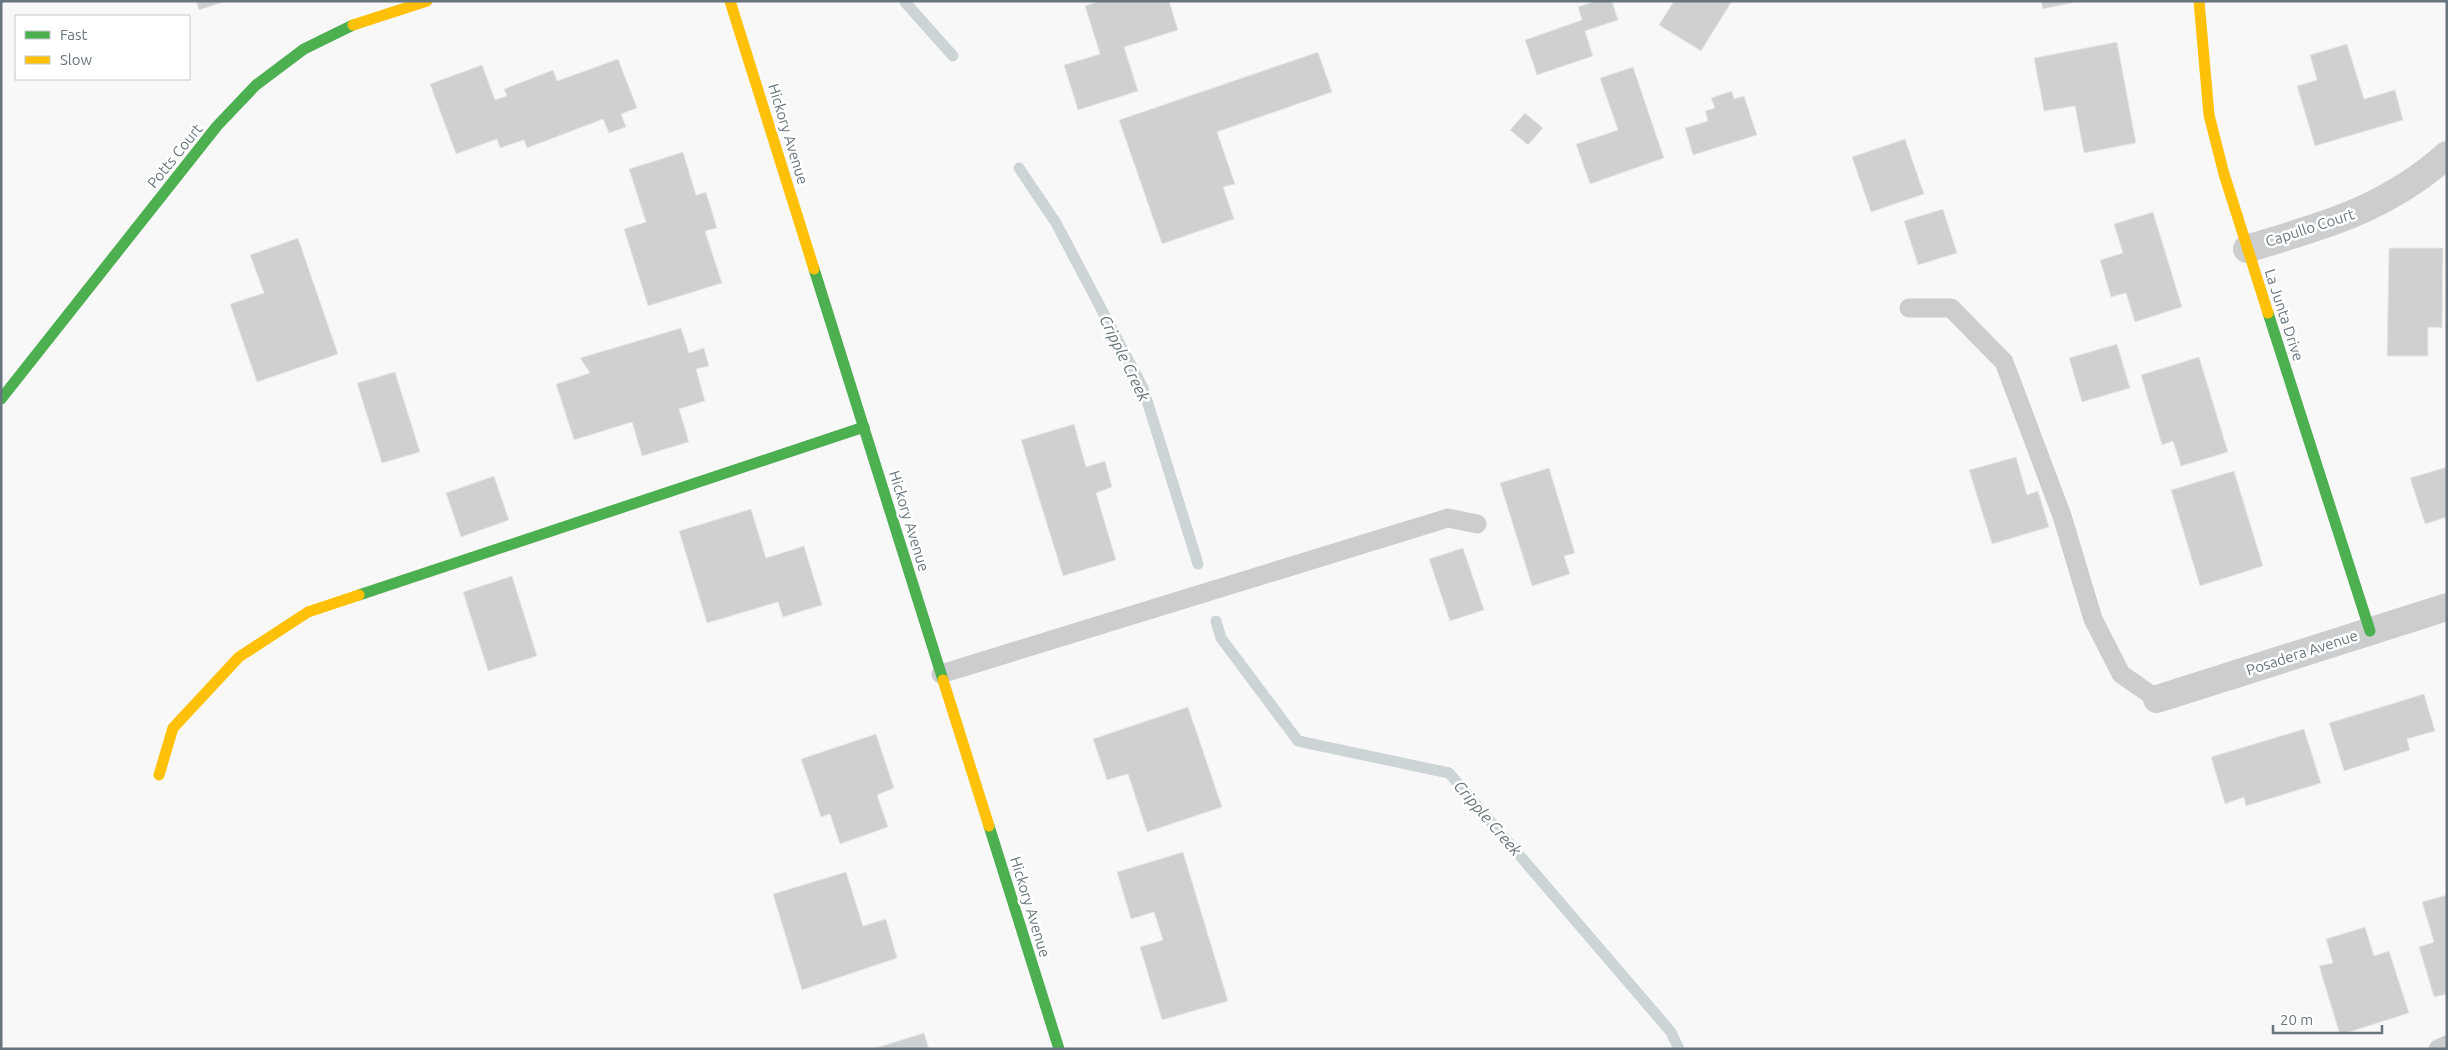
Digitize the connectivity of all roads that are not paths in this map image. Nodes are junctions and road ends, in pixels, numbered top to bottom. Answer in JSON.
{"nodes":[{"id":1,"x":427,"y":1,"type":"edge"},
{"id":2,"x":730,"y":1,"type":"edge"},
{"id":3,"x":2199,"y":1,"type":"edge"},
{"id":4,"x":2447,"y":155,"type":"edge"},
{"id":5,"x":2247,"y":249,"type":"junction"},
{"id":6,"x":1909,"y":308,"type":"dead end"},
{"id":7,"x":1,"y":399,"type":"edge"},
{"id":8,"x":864,"y":427,"type":"junction"},
{"id":9,"x":1477,"y":524,"type":"dead end"},
{"id":10,"x":2447,"y":607,"type":"edge"},
{"id":11,"x":2370,"y":631,"type":"junction"},
{"id":12,"x":941,"y":674,"type":"junction"},
{"id":13,"x":2157,"y":699,"type":"joint"},
{"id":14,"x":160,"y":775,"type":"dead end"},
{"id":15,"x":2447,"y":1045,"type":"edge"},
{"id":16,"x":1059,"y":1049,"type":"edge"},
{"id":17,"x":2438,"y":1049,"type":"edge"}],
"edges":[{"from":1,"to":7,"type":"street","name":"Potts Court"},
{"from":2,"to":8,"type":"street","name":"Hickory Avenue"},
{"from":3,"to":5,"type":"street","name":"La Junta Drive"},
{"from":4,"to":5,"type":"street","name":"Capullo Court"},
{"from":5,"to":11,"type":"street","name":"La Junta Drive"},
{"from":6,"to":13,"type":"lane"},
{"from":8,"to":12,"type":"street","name":"Hickory Avenue"},
{"from":8,"to":14,"type":"street"},
{"from":9,"to":12,"type":"lane"},
{"from":10,"to":11,"type":"street","name":"Posadera Avenue"},
{"from":11,"to":13,"type":"street","name":"Posadera Avenue"},
{"from":12,"to":16,"type":"street","name":"Hickory Avenue"},
{"from":15,"to":17,"type":"lane"}]}
